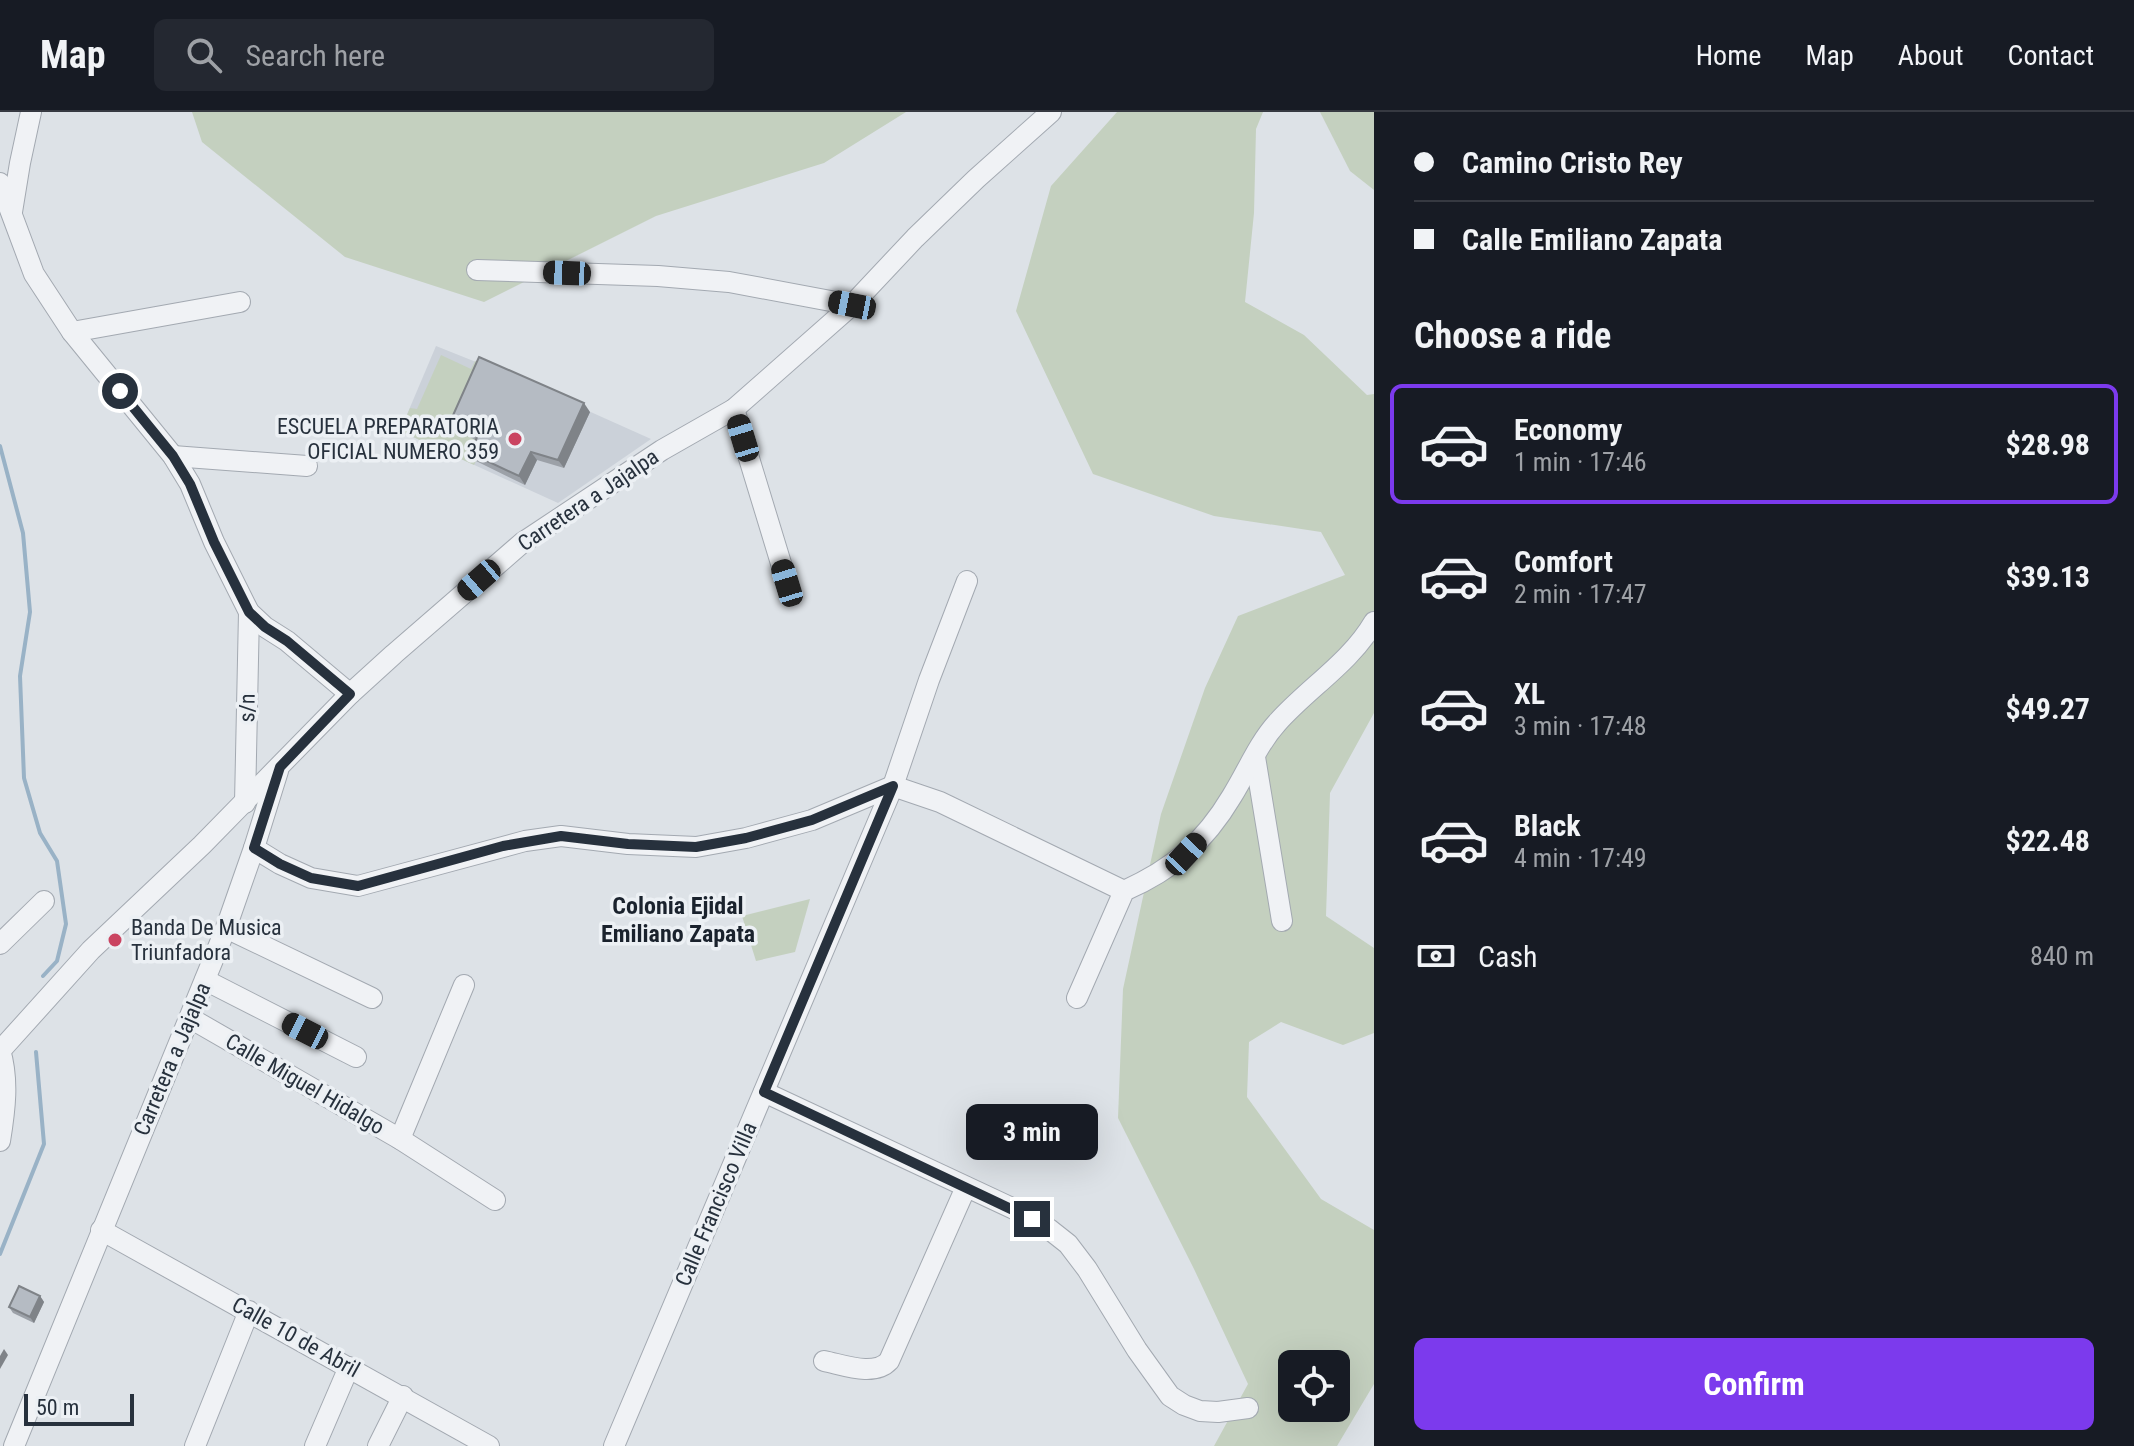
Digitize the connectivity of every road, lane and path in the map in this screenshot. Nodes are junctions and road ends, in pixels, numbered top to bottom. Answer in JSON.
{"nodes":[{"id":1,"x":31,"y":112,"type":"edge"},
{"id":2,"x":1051,"y":112,"type":"edge"},
{"id":3,"x":0,"y":183,"type":"edge"},
{"id":4,"x":12,"y":216,"type":"junction"},
{"id":5,"x":477,"y":270,"type":"dead end"},
{"id":6,"x":240,"y":302,"type":"dead end"},
{"id":7,"x":849,"y":307,"type":"junction"},
{"id":8,"x":72,"y":332,"type":"junction"},
{"id":9,"x":734,"y":409,"type":"junction"},
{"id":10,"x":173,"y":456,"type":"junction"},
{"id":11,"x":307,"y":466,"type":"dead end"},
{"id":12,"x":967,"y":581,"type":"dead end"},
{"id":13,"x":787,"y":583,"type":"dead end"},
{"id":14,"x":249,"y":612,"type":"junction"},
{"id":15,"x":1374,"y":622,"type":"edge"},
{"id":16,"x":350,"y":694,"type":"junction"},
{"id":17,"x":1255,"y":757,"type":"junction"},
{"id":18,"x":280,"y":767,"type":"junction"},
{"id":19,"x":893,"y":786,"type":"junction"},
{"id":20,"x":245,"y":803,"type":"junction"},
{"id":21,"x":254,"y":848,"type":"junction"},
{"id":22,"x":1124,"y":891,"type":"junction"},
{"id":23,"x":44,"y":901,"type":"dead end"},
{"id":24,"x":1282,"y":921,"type":"dead end"},
{"id":25,"x":226,"y":928,"type":"junction"},
{"id":26,"x":0,"y":944,"type":"edge"},
{"id":27,"x":205,"y":980,"type":"junction"},
{"id":28,"x":464,"y":985,"type":"dead end"},
{"id":29,"x":372,"y":998,"type":"dead end"},
{"id":30,"x":1077,"y":998,"type":"dead end"},
{"id":31,"x":190,"y":1018,"type":"junction"},
{"id":32,"x":0,"y":1050,"type":"edge"},
{"id":33,"x":356,"y":1057,"type":"dead end"},
{"id":34,"x":764,"y":1092,"type":"junction"},
{"id":35,"x":400,"y":1139,"type":"junction"},
{"id":36,"x":0,"y":1141,"type":"edge"},
{"id":37,"x":966,"y":1187,"type":"junction"},
{"id":38,"x":495,"y":1200,"type":"dead end"},
{"id":39,"x":101,"y":1230,"type":"junction"},
{"id":40,"x":249,"y":1311,"type":"junction"},
{"id":41,"x":824,"y":1361,"type":"dead end"},
{"id":42,"x":349,"y":1367,"type":"junction"},
{"id":43,"x":403,"y":1396,"type":"junction"},
{"id":44,"x":1248,"y":1408,"type":"dead end"},
{"id":45,"x":14,"y":1446,"type":"edge"},
{"id":46,"x":195,"y":1446,"type":"edge"},
{"id":47,"x":315,"y":1446,"type":"edge"},
{"id":48,"x":378,"y":1446,"type":"edge"},
{"id":49,"x":489,"y":1446,"type":"edge"},
{"id":50,"x":614,"y":1446,"type":"edge"}],
"edges":[{"from":1,"to":4,"type":"street"},
{"from":2,"to":7,"type":"street","name":"Carretera a Jajalpa"},
{"from":3,"to":4,"type":"street"},
{"from":4,"to":8,"type":"street"},
{"from":5,"to":7,"type":"street"},
{"from":6,"to":8,"type":"street"},
{"from":7,"to":9,"type":"street","name":"Carretera a Jajalpa"},
{"from":8,"to":10,"type":"street"},
{"from":9,"to":13,"type":"street"},
{"from":9,"to":16,"type":"street","name":"Carretera a Jajalpa"},
{"from":10,"to":11,"type":"street"},
{"from":10,"to":14,"type":"street"},
{"from":12,"to":19,"type":"street","name":"Calle Francisco Villa"},
{"from":14,"to":16,"type":"street"},
{"from":14,"to":20,"type":"street","name":"s/n"},
{"from":15,"to":17,"type":"street"},
{"from":16,"to":18,"type":"street","name":"Carretera a Jajalpa"},
{"from":17,"to":22,"type":"street"},
{"from":17,"to":24,"type":"street"},
{"from":18,"to":20,"type":"street"},
{"from":18,"to":21,"type":"street","name":"Carretera a Jajalpa"},
{"from":19,"to":21,"type":"street"},
{"from":19,"to":22,"type":"street"},
{"from":19,"to":34,"type":"street","name":"Calle Francisco Villa"},
{"from":20,"to":32,"type":"street"},
{"from":21,"to":25,"type":"street","name":"Carretera a Jajalpa"},
{"from":22,"to":30,"type":"street"},
{"from":23,"to":26,"type":"street"},
{"from":25,"to":27,"type":"street","name":"Carretera a Jajalpa"},
{"from":25,"to":29,"type":"street"},
{"from":27,"to":31,"type":"street","name":"Carretera a Jajalpa"},
{"from":27,"to":33,"type":"street"},
{"from":28,"to":35,"type":"street","name":"Calle Miguel Hidalgo"},
{"from":31,"to":35,"type":"street","name":"Calle Miguel Hidalgo"},
{"from":31,"to":39,"type":"street","name":"Carretera a Jajalpa"},
{"from":32,"to":36,"type":"street"},
{"from":34,"to":37,"type":"street"},
{"from":34,"to":50,"type":"street","name":"Calle Francisco Villa"},
{"from":35,"to":38,"type":"street"},
{"from":37,"to":41,"type":"street"},
{"from":37,"to":44,"type":"street"},
{"from":39,"to":40,"type":"street","name":"Calle 10 de Abril"},
{"from":39,"to":45,"type":"street","name":"Carretera a Jajalpa"},
{"from":40,"to":42,"type":"street","name":"Calle 10 de Abril"},
{"from":40,"to":46,"type":"street"},
{"from":42,"to":43,"type":"street","name":"Calle 10 de Abril"},
{"from":42,"to":47,"type":"street"},
{"from":43,"to":48,"type":"street"},
{"from":43,"to":49,"type":"street","name":"Calle 10 de Abril"}]}
